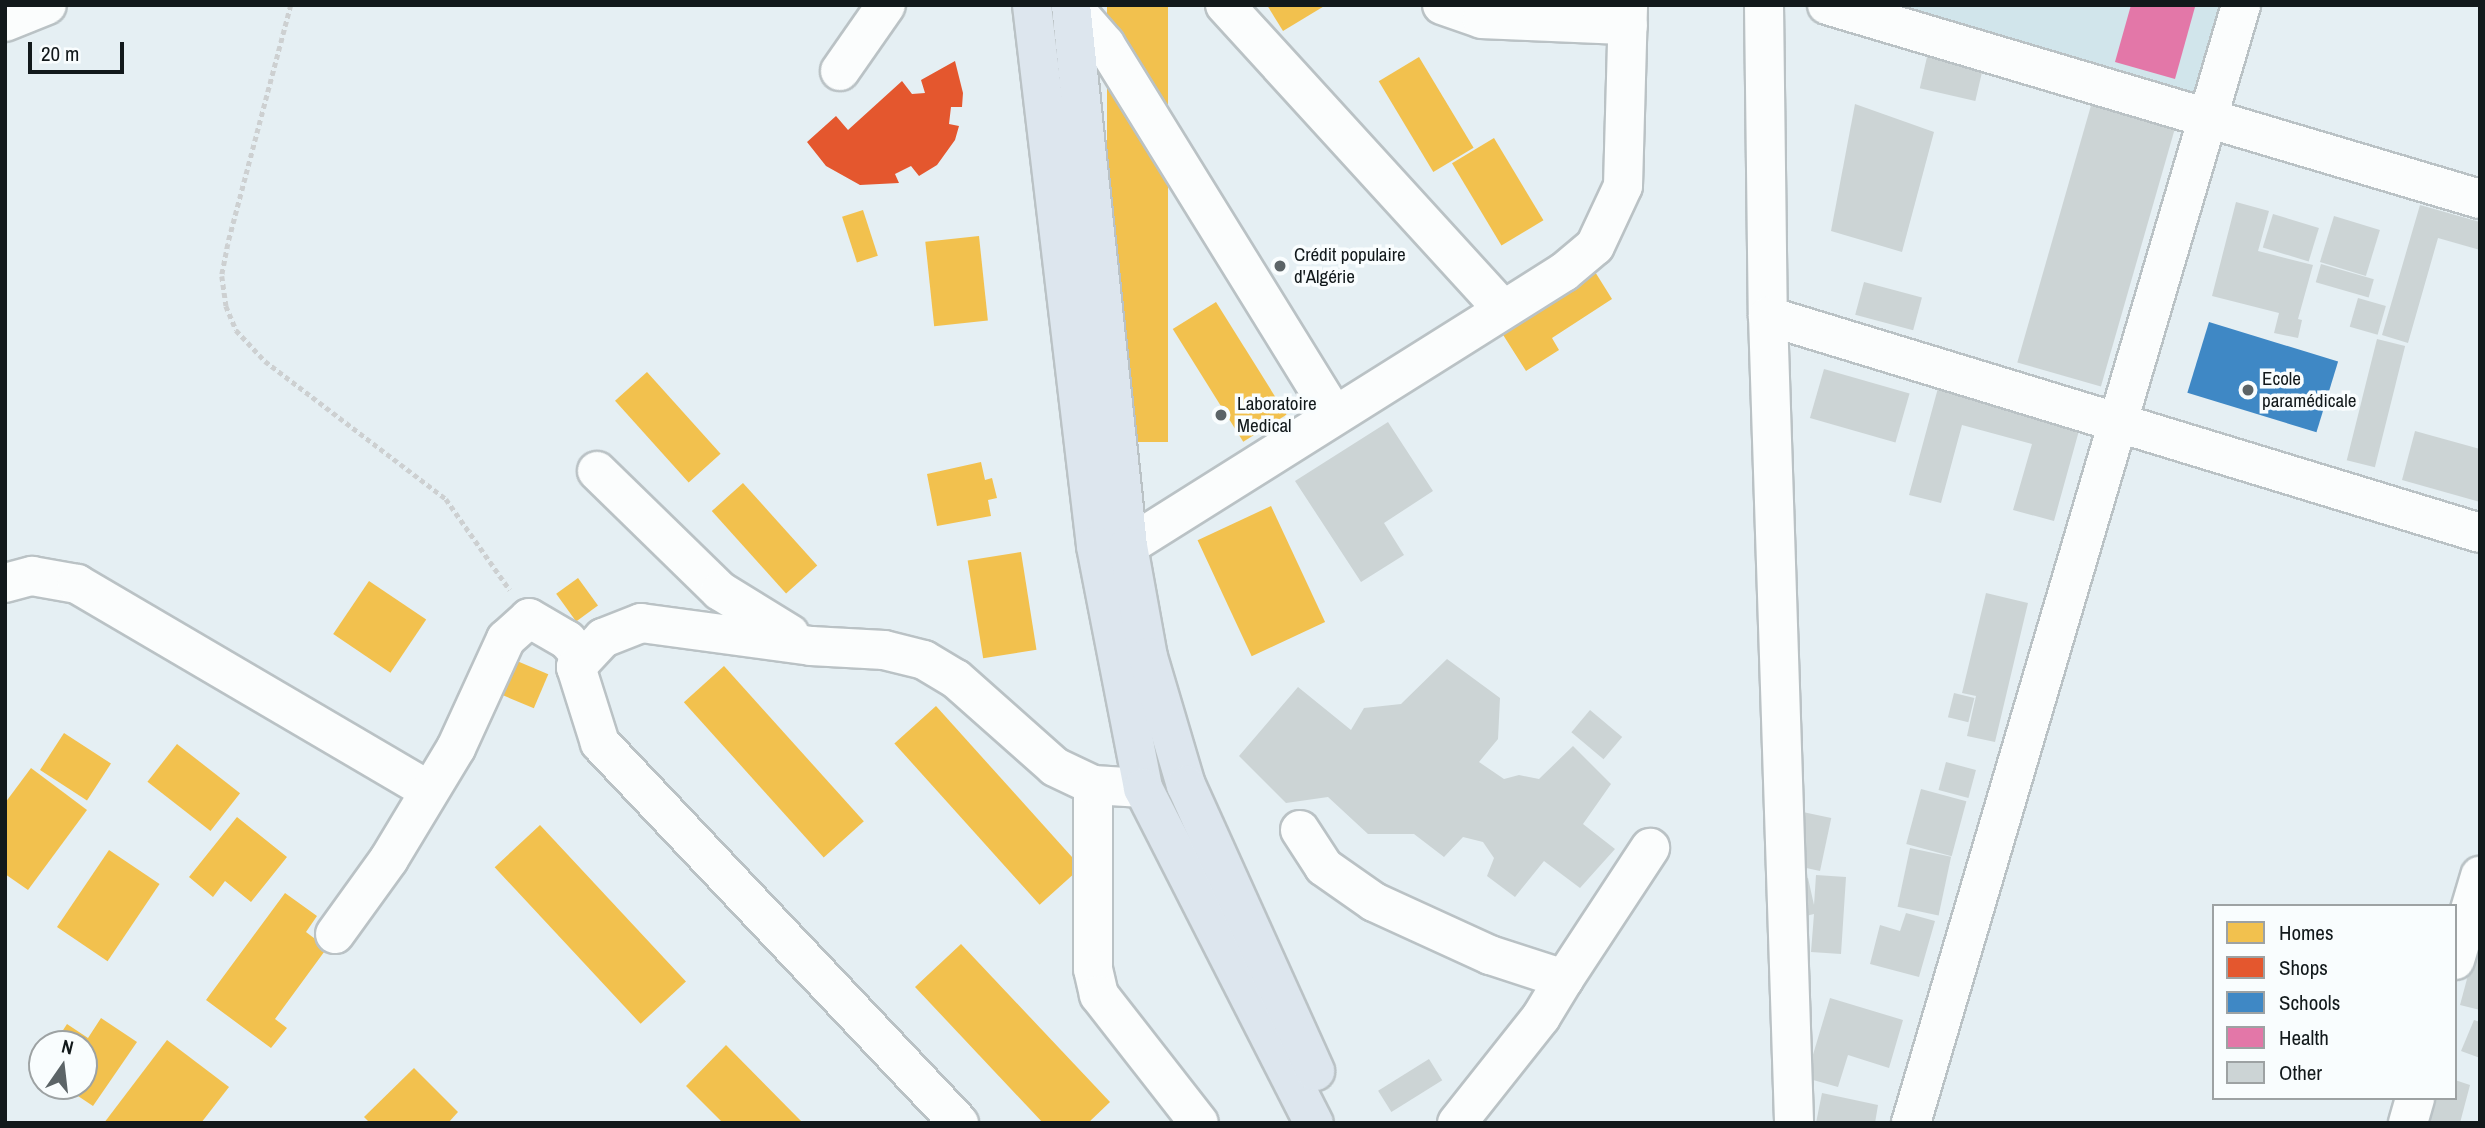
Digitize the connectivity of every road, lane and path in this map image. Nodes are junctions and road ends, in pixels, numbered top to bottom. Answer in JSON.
{"nodes":[{"id":1,"x":47,"y":5,"type":"edge"},
{"id":2,"x":291,"y":5,"type":"edge"},
{"id":3,"x":886,"y":5,"type":"edge"},
{"id":4,"x":1032,"y":5,"type":"edge"},
{"id":5,"x":1071,"y":5,"type":"edge"},
{"id":6,"x":1225,"y":5,"type":"edge"},
{"id":7,"x":1442,"y":5,"type":"edge"},
{"id":8,"x":1764,"y":5,"type":"edge"},
{"id":9,"x":1827,"y":5,"type":"edge"},
{"id":10,"x":2241,"y":5,"type":"edge"},
{"id":11,"x":1628,"y":15,"type":"edge"},
{"id":12,"x":5,"y":22,"type":"edge"},
{"id":13,"x":840,"y":71,"type":"dead end"},
{"id":14,"x":2209,"y":120,"type":"junction"},
{"id":15,"x":2480,"y":199,"type":"edge"},
{"id":16,"x":1501,"y":307,"type":"junction"},
{"id":17,"x":1768,"y":316,"type":"junction"},
{"id":18,"x":1334,"y":415,"type":"junction"},
{"id":19,"x":2118,"y":426,"type":"junction"},
{"id":20,"x":597,"y":471,"type":"dead end"},
{"id":21,"x":2480,"y":533,"type":"edge"},
{"id":22,"x":1128,"y":546,"type":"junction"},
{"id":23,"x":5,"y":583,"type":"edge"},
{"id":24,"x":529,"y":618,"type":"junction"},
{"id":25,"x":811,"y":646,"type":"junction"},
{"id":26,"x":576,"y":667,"type":"junction"},
{"id":27,"x":1093,"y":785,"type":"junction"},
{"id":28,"x":1143,"y":788,"type":"junction"},
{"id":29,"x":428,"y":790,"type":"junction"},
{"id":30,"x":1300,"y":830,"type":"dead end"},
{"id":31,"x":1650,"y":848,"type":"dead end"},
{"id":32,"x":2480,"y":876,"type":"edge"},
{"id":33,"x":335,"y":934,"type":"dead end"},
{"id":34,"x":2457,"y":953,"type":"edge"},
{"id":35,"x":1564,"y":979,"type":"junction"},
{"id":36,"x":2414,"y":1100,"type":"edge"},
{"id":37,"x":959,"y":1123,"type":"edge"},
{"id":38,"x":1199,"y":1123,"type":"edge"},
{"id":39,"x":1314,"y":1123,"type":"edge"},
{"id":40,"x":1341,"y":1123,"type":"edge"},
{"id":41,"x":1457,"y":1123,"type":"edge"},
{"id":42,"x":1794,"y":1123,"type":"edge"},
{"id":43,"x":1911,"y":1123,"type":"edge"},
{"id":44,"x":2407,"y":1123,"type":"edge"}],
"edges":[{"from":1,"to":12,"type":"street"},
{"from":2,"to":24,"type":"path"},
{"from":3,"to":13,"type":"street"},
{"from":4,"to":28,"type":"highway"},
{"from":5,"to":18,"type":"street"},
{"from":5,"to":22,"type":"highway"},
{"from":6,"to":16,"type":"street"},
{"from":7,"to":11,"type":"street"},
{"from":8,"to":17,"type":"street"},
{"from":9,"to":14,"type":"street"},
{"from":10,"to":14,"type":"street"},
{"from":11,"to":16,"type":"street"},
{"from":14,"to":15,"type":"street"},
{"from":14,"to":19,"type":"street"},
{"from":16,"to":18,"type":"street"},
{"from":17,"to":19,"type":"street"},
{"from":17,"to":42,"type":"street"},
{"from":18,"to":22,"type":"street"},
{"from":19,"to":21,"type":"street"},
{"from":19,"to":43,"type":"street"},
{"from":20,"to":25,"type":"street"},
{"from":22,"to":40,"type":"highway"},
{"from":23,"to":29,"type":"street"},
{"from":24,"to":26,"type":"street"},
{"from":24,"to":29,"type":"street"},
{"from":25,"to":26,"type":"street"},
{"from":25,"to":27,"type":"street"},
{"from":26,"to":37,"type":"street"},
{"from":27,"to":28,"type":"street"},
{"from":27,"to":38,"type":"street"},
{"from":28,"to":39,"type":"highway"},
{"from":29,"to":33,"type":"street"},
{"from":30,"to":35,"type":"street"},
{"from":31,"to":35,"type":"street"},
{"from":32,"to":34,"type":"street"},
{"from":35,"to":41,"type":"street"},
{"from":36,"to":44,"type":"street"}]}
